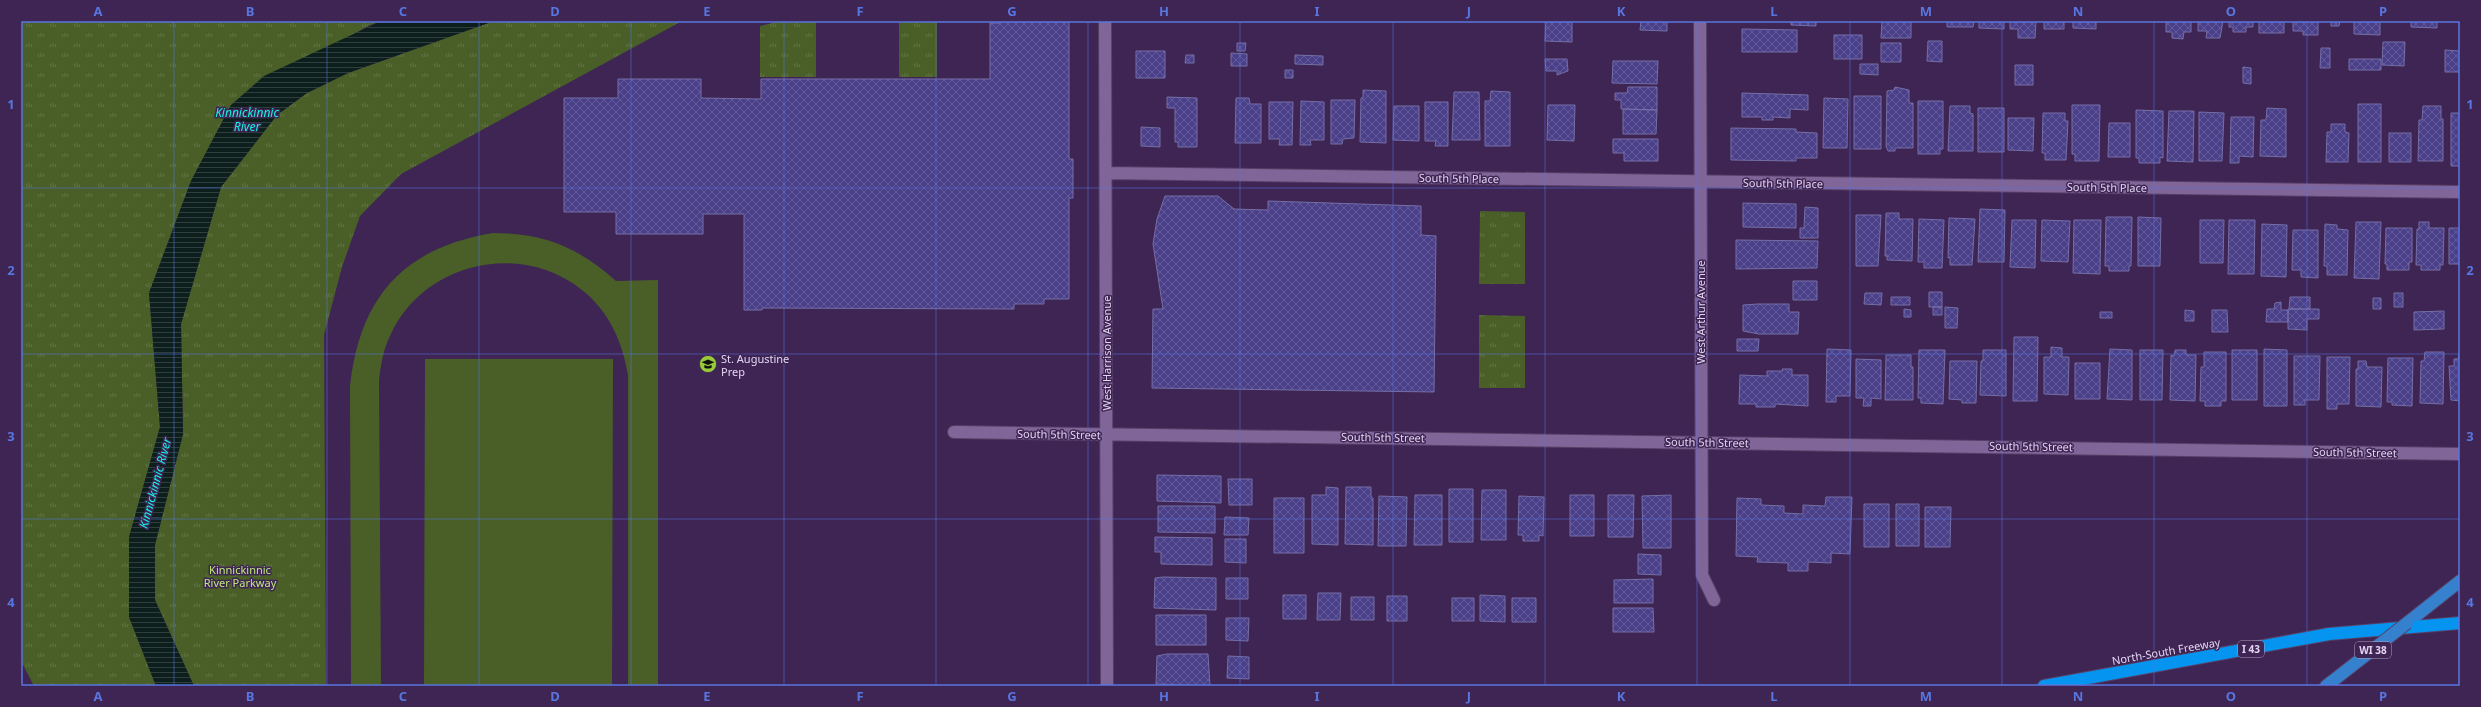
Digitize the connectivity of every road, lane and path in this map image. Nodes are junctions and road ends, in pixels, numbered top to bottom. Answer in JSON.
{"nodes":[{"id":1,"x":1105,"y":21,"type":"edge"},
{"id":2,"x":1700,"y":21,"type":"edge"},
{"id":3,"x":1106,"y":174,"type":"junction"},
{"id":4,"x":1699,"y":182,"type":"junction"},
{"id":5,"x":2460,"y":192,"type":"edge"},
{"id":6,"x":954,"y":432,"type":"dead end"},
{"id":7,"x":1106,"y":435,"type":"junction"},
{"id":8,"x":1700,"y":442,"type":"junction"},
{"id":9,"x":2460,"y":454,"type":"edge"},
{"id":10,"x":2460,"y":581,"type":"edge"},
{"id":11,"x":1714,"y":600,"type":"dead end"},
{"id":12,"x":2460,"y":624,"type":"edge"},
{"id":13,"x":1107,"y":686,"type":"edge"},
{"id":14,"x":2044,"y":686,"type":"edge"},
{"id":15,"x":2326,"y":686,"type":"edge"}],
"edges":[{"from":1,"to":3,"type":"street","name":"West Harrison Avenue"},
{"from":2,"to":4,"type":"street","name":"West Arthur Avenue"},
{"from":3,"to":4,"type":"street","name":"South 5th Place"},
{"from":3,"to":7,"type":"street","name":"West Harrison Avenue"},
{"from":4,"to":5,"type":"street","name":"South 5th Place"},
{"from":4,"to":8,"type":"street","name":"West Arthur Avenue"},
{"from":6,"to":7,"type":"street","name":"South 5th Street"},
{"from":7,"to":8,"type":"street","name":"South 5th Street"},
{"from":7,"to":13,"type":"street","name":"West Harrison Avenue"},
{"from":8,"to":9,"type":"street","name":"South 5th Street"},
{"from":8,"to":11,"type":"street","name":"West Arthur Avenue"},
{"from":10,"to":15,"type":"main road","number":"WI 38","bridge":true},
{"from":12,"to":14,"type":"highway","name":"North-South Freeway","number":"I 43"}]}
